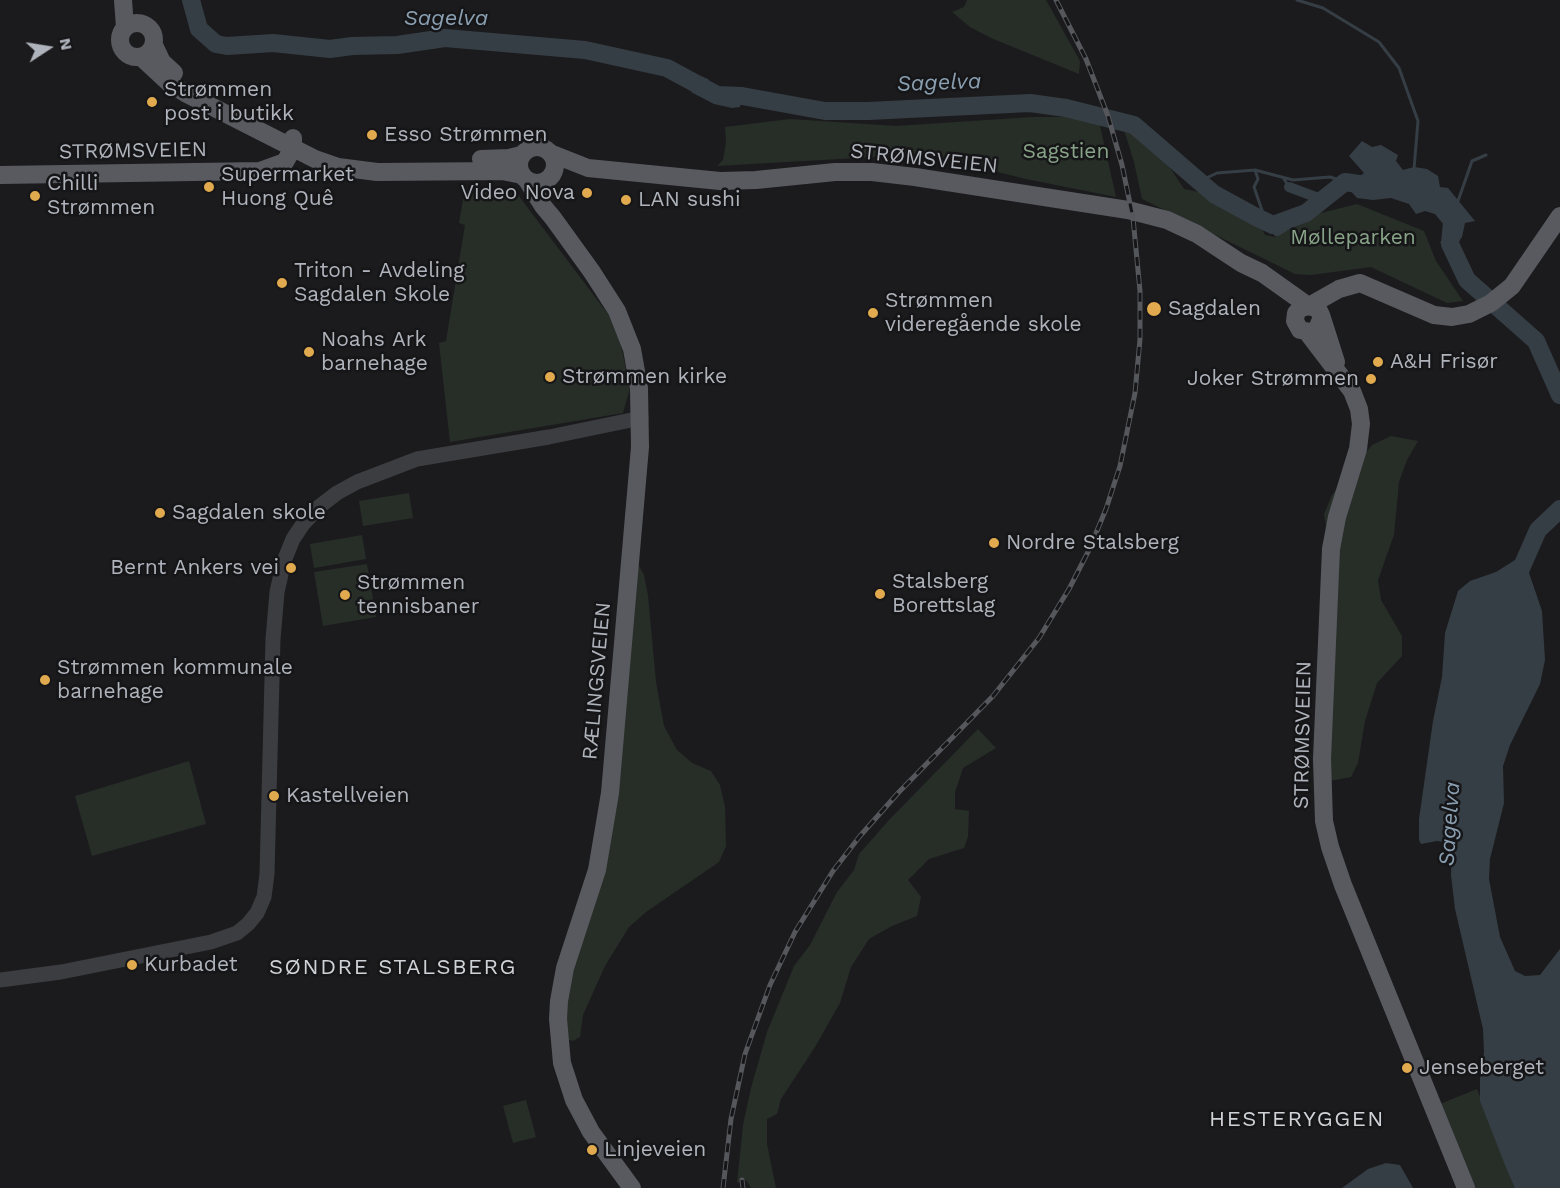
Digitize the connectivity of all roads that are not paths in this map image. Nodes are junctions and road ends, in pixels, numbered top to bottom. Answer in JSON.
{"nodes":[{"id":1,"x":123,"y":0,"type":"edge"},
{"id":2,"x":131,"y":0,"type":"edge"},
{"id":3,"x":134,"y":25,"type":"junction"},
{"id":4,"x":148,"y":51,"type":"junction"},
{"id":5,"x":290,"y":142,"type":"junction"},
{"id":6,"x":550,"y":153,"type":"junction"},
{"id":7,"x":521,"y":155,"type":"junction"},
{"id":8,"x":588,"y":168,"type":"junction"},
{"id":9,"x":0,"y":175,"type":"edge"},
{"id":10,"x":550,"y":176,"type":"junction"},
{"id":11,"x":525,"y":177,"type":"junction"},
{"id":12,"x":1560,"y":216,"type":"edge"},
{"id":13,"x":553,"y":218,"type":"junction"},
{"id":14,"x":1311,"y":313,"type":"junction"},
{"id":15,"x":1340,"y":374,"type":"junction"},
{"id":16,"x":641,"y":418,"type":"junction"},
{"id":17,"x":0,"y":980,"type":"edge"},
{"id":18,"x":632,"y":1188,"type":"edge"},
{"id":19,"x":1466,"y":1188,"type":"edge"}],
"edges":[{"from":1,"to":3,"type":"main road"},
{"from":2,"to":3,"type":"main road"},
{"from":3,"to":4,"type":"main road"},
{"from":3,"to":4,"type":"main road"},
{"from":4,"to":5,"type":"main road"},
{"from":5,"to":7,"type":"main road"},
{"from":5,"to":9,"type":"main road","name":"STRØMSVEIEN"},
{"from":5,"to":11,"type":"main road"},
{"from":6,"to":7,"type":"main road"},
{"from":6,"to":8,"type":"main road","name":"STRØMSVEIEN"},
{"from":6,"to":10,"type":"main road"},
{"from":7,"to":11,"type":"main road"},
{"from":8,"to":10,"type":"main road","name":"STRØMSVEIEN"},
{"from":8,"to":14,"type":"main road","name":"STRØMSVEIEN"},
{"from":10,"to":11,"type":"main road"},
{"from":10,"to":13,"type":"main road","name":"RÆLINGSVEIEN"},
{"from":11,"to":13,"type":"main road","name":"RÆLINGSVEIEN"},
{"from":12,"to":14,"type":"main road"},
{"from":13,"to":16,"type":"main road","name":"RÆLINGSVEIEN"},
{"from":14,"to":15,"type":"main road","name":"STRØMSVEIEN"},
{"from":14,"to":15,"type":"main road","name":"STRØMSVEIEN"},
{"from":15,"to":19,"type":"main road","name":"STRØMSVEIEN"},
{"from":16,"to":17,"type":"street"},
{"from":16,"to":18,"type":"main road","name":"RÆLINGSVEIEN"}]}
